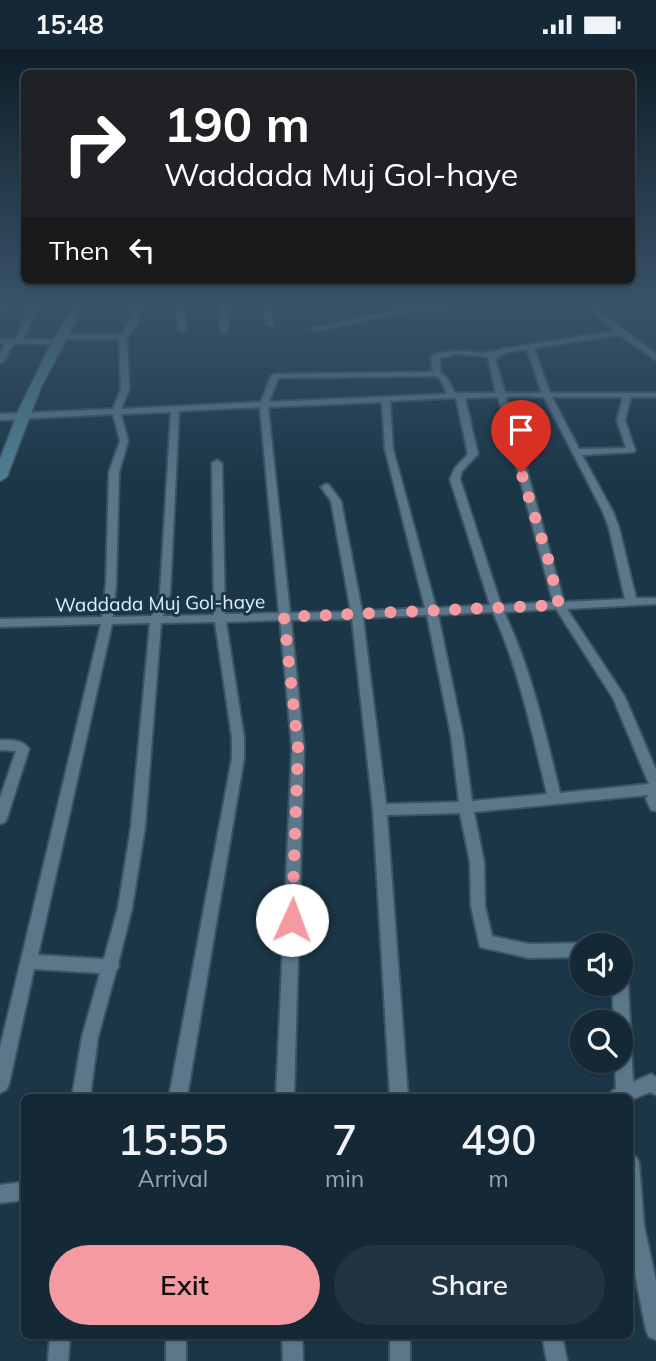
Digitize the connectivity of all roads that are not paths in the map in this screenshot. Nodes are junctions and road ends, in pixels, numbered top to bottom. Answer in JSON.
{"nodes":[{"id":1,"x":46,"y":363,"type":"edge"},
{"id":2,"x":124,"y":363,"type":"edge"},
{"id":3,"x":436,"y":363,"type":"edge"},
{"id":4,"x":493,"y":363,"type":"edge"},
{"id":5,"x":536,"y":363,"type":"edge"},
{"id":6,"x":437,"y":374,"type":"junction"},
{"id":7,"x":503,"y":395,"type":"junction"},
{"id":8,"x":547,"y":395,"type":"junction"},
{"id":9,"x":628,"y":395,"type":"junction"},
{"id":10,"x":656,"y":395,"type":"edge"},
{"id":11,"x":456,"y":396,"type":"junction"},
{"id":12,"x":386,"y":401,"type":"junction"},
{"id":13,"x":264,"y":405,"type":"junction"},
{"id":14,"x":175,"y":408,"type":"junction"},
{"id":15,"x":116,"y":411,"type":"junction"},
{"id":16,"x":0,"y":417,"type":"edge"},
{"id":17,"x":21,"y":417,"type":"junction"},
{"id":18,"x":577,"y":452,"type":"junction"},
{"id":19,"x":217,"y":463,"type":"dead end"},
{"id":20,"x":0,"y":477,"type":"edge"},
{"id":21,"x":326,"y":487,"type":"dead end"},
{"id":22,"x":656,"y":601,"type":"edge"},
{"id":23,"x":631,"y":602,"type":"junction"},
{"id":24,"x":559,"y":605,"type":"junction"},
{"id":25,"x":497,"y":609,"type":"junction"},
{"id":26,"x":432,"y":612,"type":"junction"},
{"id":27,"x":357,"y":615,"type":"junction"},
{"id":28,"x":284,"y":617,"type":"junction"},
{"id":29,"x":220,"y":619,"type":"junction"},
{"id":30,"x":156,"y":621,"type":"junction"},
{"id":31,"x":107,"y":622,"type":"junction"},
{"id":32,"x":0,"y":623,"type":"edge"},
{"id":33,"x":0,"y":745,"type":"edge"},
{"id":34,"x":656,"y":789,"type":"edge"},
{"id":35,"x":555,"y":799,"type":"junction"},
{"id":36,"x":656,"y":806,"type":"edge"},
{"id":37,"x":466,"y":807,"type":"junction"},
{"id":38,"x":380,"y":810,"type":"junction"},
{"id":39,"x":0,"y":818,"type":"edge"},
{"id":40,"x":570,"y":950,"type":"edge"},
{"id":41,"x":29,"y":962,"type":"junction"},
{"id":42,"x":111,"y":966,"type":"junction"},
{"id":43,"x":620,"y":996,"type":"edge"},
{"id":44,"x":0,"y":1084,"type":"edge"},
{"id":45,"x":656,"y":1086,"type":"edge"},
{"id":46,"x":81,"y":1094,"type":"edge"},
{"id":47,"x":179,"y":1094,"type":"edge"},
{"id":48,"x":285,"y":1094,"type":"edge"},
{"id":49,"x":399,"y":1094,"type":"edge"},
{"id":50,"x":623,"y":1094,"type":"edge"},
{"id":51,"x":629,"y":1094,"type":"edge"},
{"id":52,"x":21,"y":1191,"type":"edge"},
{"id":53,"x":0,"y":1194,"type":"edge"},
{"id":54,"x":633,"y":1201,"type":"edge"},
{"id":55,"x":656,"y":1330,"type":"edge"},
{"id":56,"x":60,"y":1339,"type":"edge"},
{"id":57,"x":176,"y":1339,"type":"edge"},
{"id":58,"x":292,"y":1339,"type":"edge"},
{"id":59,"x":400,"y":1339,"type":"edge"},
{"id":60,"x":553,"y":1339,"type":"edge"},
{"id":61,"x":58,"y":1361,"type":"edge"},
{"id":62,"x":176,"y":1361,"type":"edge"},
{"id":63,"x":293,"y":1361,"type":"edge"},
{"id":64,"x":400,"y":1361,"type":"edge"},
{"id":65,"x":557,"y":1361,"type":"edge"}],
"edges":[{"from":1,"to":17,"type":"main road"},
{"from":2,"to":15,"type":"street"},
{"from":3,"to":6,"type":"street"},
{"from":4,"to":7,"type":"street"},
{"from":5,"to":8,"type":"street"},
{"from":6,"to":11,"type":"street"},
{"from":6,"to":13,"type":"street"},
{"from":7,"to":8,"type":"street"},
{"from":7,"to":11,"type":"street"},
{"from":7,"to":24,"type":"street"},
{"from":8,"to":9,"type":"street"},
{"from":8,"to":18,"type":"street"},
{"from":9,"to":10,"type":"street"},
{"from":9,"to":18,"type":"street"},
{"from":11,"to":12,"type":"street"},
{"from":11,"to":25,"type":"street"},
{"from":12,"to":13,"type":"street"},
{"from":12,"to":26,"type":"street"},
{"from":13,"to":14,"type":"street"},
{"from":13,"to":28,"type":"street"},
{"from":14,"to":15,"type":"street"},
{"from":14,"to":30,"type":"street"},
{"from":15,"to":17,"type":"street"},
{"from":15,"to":31,"type":"street"},
{"from":16,"to":17,"type":"street"},
{"from":17,"to":20,"type":"main road"},
{"from":18,"to":23,"type":"street"},
{"from":19,"to":29,"type":"street"},
{"from":21,"to":27,"type":"street"},
{"from":22,"to":23,"type":"street","name":"Waddada Muj Gol-haye"},
{"from":23,"to":24,"type":"street","name":"Waddada Muj Gol-haye"},
{"from":24,"to":25,"type":"street","name":"Waddada Muj Gol-haye"},
{"from":24,"to":34,"type":"street"},
{"from":25,"to":26,"type":"street","name":"Waddada Muj Gol-haye"},
{"from":25,"to":35,"type":"street"},
{"from":26,"to":27,"type":"street","name":"Waddada Muj Gol-haye"},
{"from":26,"to":37,"type":"street"},
{"from":27,"to":28,"type":"street","name":"Waddada Muj Gol-haye"},
{"from":27,"to":38,"type":"street"},
{"from":28,"to":29,"type":"street","name":"Waddada Muj Gol-haye"},
{"from":28,"to":48,"type":"street"},
{"from":29,"to":30,"type":"street","name":"Waddada Muj Gol-haye"},
{"from":29,"to":47,"type":"street"},
{"from":30,"to":31,"type":"street","name":"Waddada Muj Gol-haye"},
{"from":30,"to":42,"type":"street"},
{"from":31,"to":32,"type":"street","name":"Waddada Muj Gol-haye"},
{"from":31,"to":41,"type":"street"},
{"from":33,"to":39,"type":"street"},
{"from":34,"to":35,"type":"street"},
{"from":34,"to":36,"type":"street"},
{"from":35,"to":37,"type":"street"},
{"from":37,"to":38,"type":"street"},
{"from":37,"to":40,"type":"street"},
{"from":38,"to":49,"type":"street"},
{"from":41,"to":42,"type":"street"},
{"from":41,"to":44,"type":"street"},
{"from":42,"to":46,"type":"street"},
{"from":43,"to":50,"type":"street"},
{"from":45,"to":51,"type":"street"},
{"from":52,"to":53,"type":"street"},
{"from":54,"to":55,"type":"street"},
{"from":56,"to":61,"type":"street"},
{"from":57,"to":62,"type":"street"},
{"from":58,"to":63,"type":"street"},
{"from":59,"to":64,"type":"street"},
{"from":60,"to":65,"type":"street"}]}
